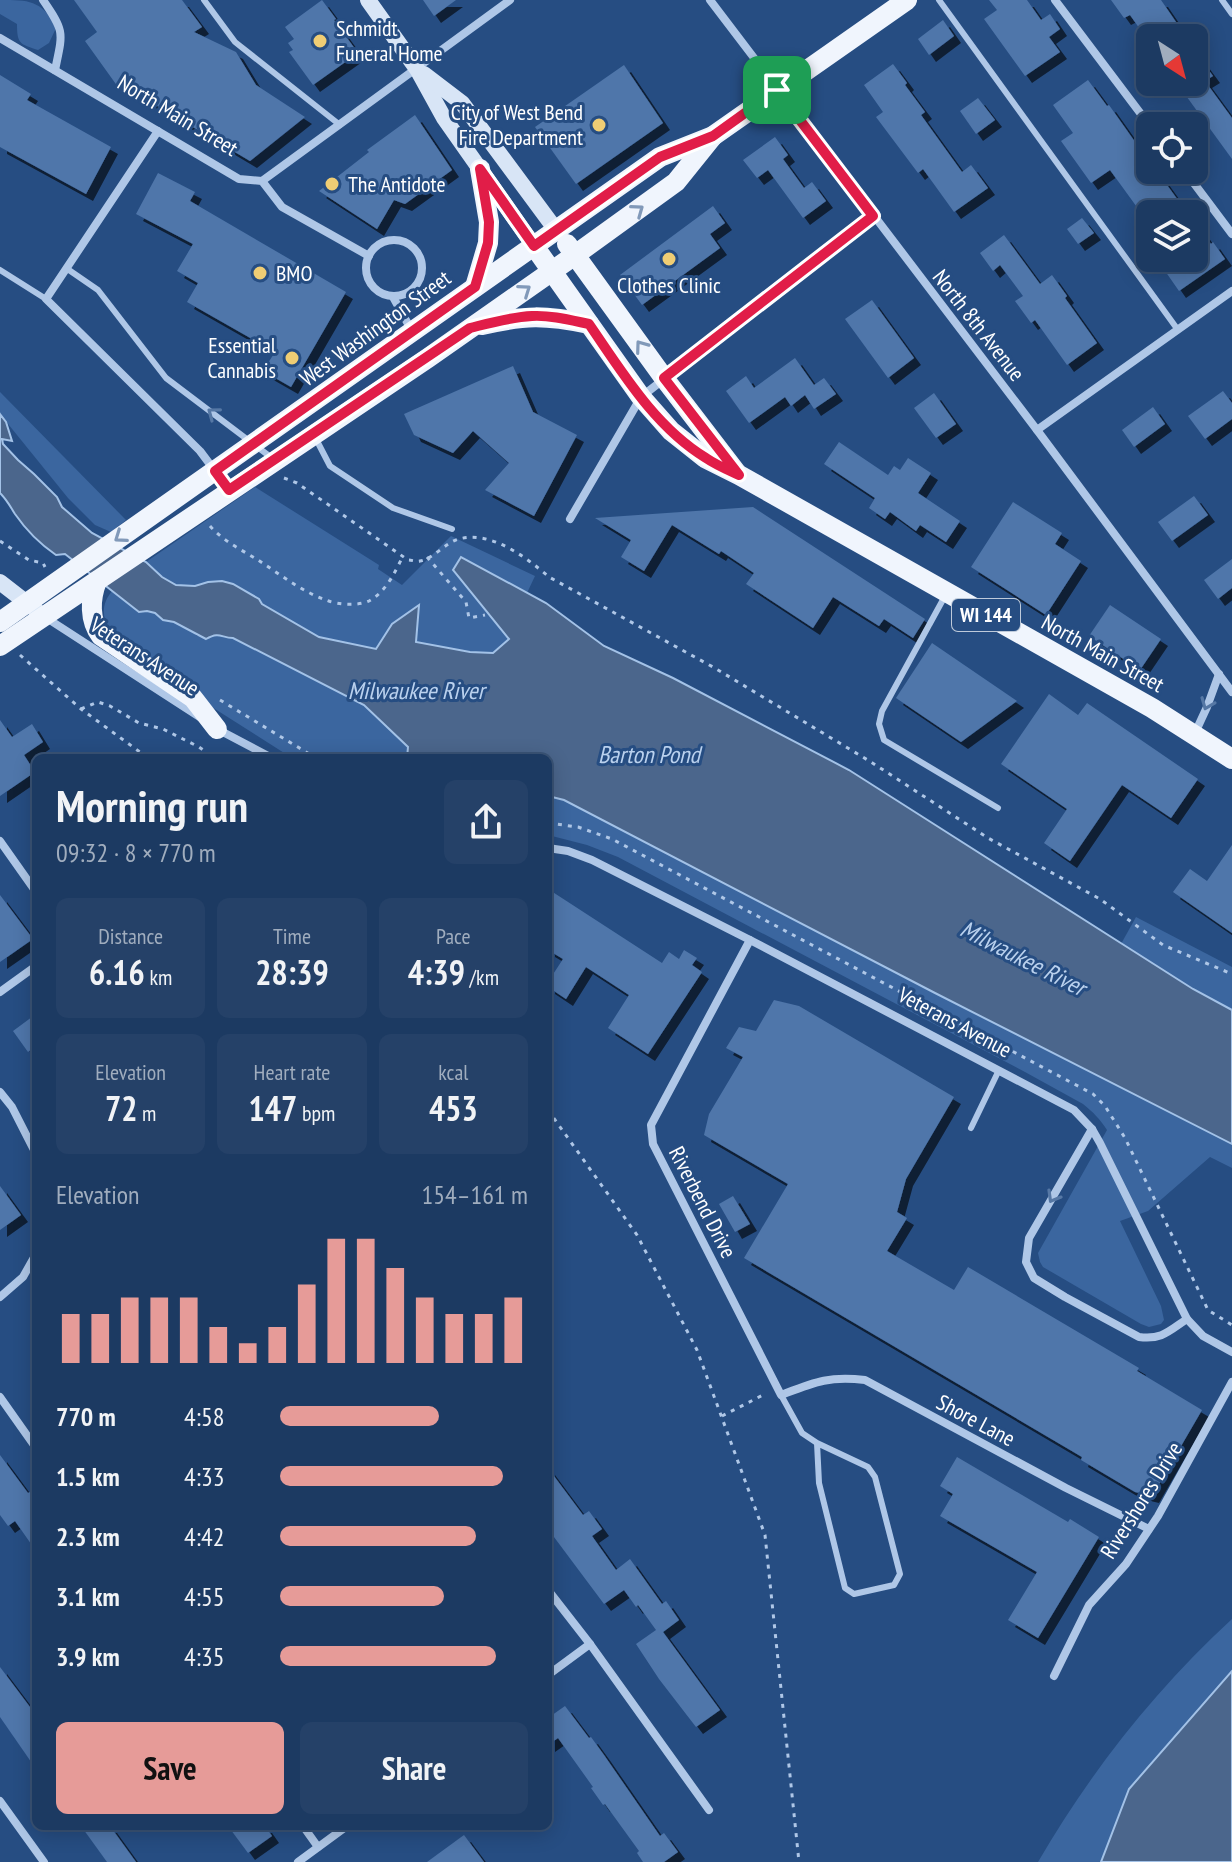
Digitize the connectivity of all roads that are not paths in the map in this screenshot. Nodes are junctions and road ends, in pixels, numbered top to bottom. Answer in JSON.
{"nodes":[{"id":1,"x":43,"y":0,"type":"edge"},
{"id":2,"x":204,"y":0,"type":"edge"},
{"id":3,"x":368,"y":0,"type":"edge"},
{"id":4,"x":510,"y":0,"type":"edge"},
{"id":5,"x":710,"y":0,"type":"edge"},
{"id":6,"x":907,"y":0,"type":"edge"},
{"id":7,"x":939,"y":0,"type":"edge"},
{"id":8,"x":1055,"y":0,"type":"edge"},
{"id":9,"x":1222,"y":0,"type":"edge"},
{"id":10,"x":1232,"y":14,"type":"edge"},
{"id":11,"x":0,"y":38,"type":"edge"},
{"id":12,"x":417,"y":69,"type":"junction"},
{"id":13,"x":55,"y":70,"type":"junction"},
{"id":14,"x":777,"y":90,"type":"junction"},
{"id":15,"x":1139,"y":112,"type":"edge"},
{"id":16,"x":340,"y":125,"type":"junction"},
{"id":17,"x":158,"y":131,"type":"junction"},
{"id":18,"x":713,"y":136,"type":"junction"},
{"id":19,"x":480,"y":169,"type":"junction"},
{"id":20,"x":262,"y":181,"type":"junction"},
{"id":21,"x":1194,"y":184,"type":"edge"},
{"id":22,"x":873,"y":216,"type":"junction"},
{"id":23,"x":556,"y":230,"type":"junction"},
{"id":24,"x":1232,"y":234,"type":"edge"},
{"id":25,"x":534,"y":246,"type":"junction"},
{"id":26,"x":575,"y":255,"type":"junction"},
{"id":27,"x":369,"y":256,"type":"junction"},
{"id":28,"x":66,"y":268,"type":"junction"},
{"id":29,"x":0,"y":270,"type":"edge"},
{"id":30,"x":552,"y":271,"type":"junction"},
{"id":31,"x":475,"y":287,"type":"junction"},
{"id":32,"x":1232,"y":291,"type":"edge"},
{"id":33,"x":393,"y":297,"type":"junction"},
{"id":34,"x":46,"y":299,"type":"junction"},
{"id":35,"x":589,"y":324,"type":"junction"},
{"id":36,"x":470,"y":328,"type":"junction"},
{"id":37,"x":1178,"y":330,"type":"junction"},
{"id":38,"x":412,"y":331,"type":"junction"},
{"id":39,"x":664,"y":378,"type":"junction"},
{"id":40,"x":641,"y":397,"type":"junction"},
{"id":41,"x":1037,"y":430,"type":"junction"},
{"id":42,"x":313,"y":434,"type":"junction"},
{"id":43,"x":254,"y":444,"type":"junction"},
{"id":44,"x":278,"y":468,"type":"junction"},
{"id":45,"x":215,"y":471,"type":"junction"},
{"id":46,"x":739,"y":475,"type":"junction"},
{"id":47,"x":229,"y":490,"type":"junction"},
{"id":48,"x":570,"y":519,"type":"dead end"},
{"id":49,"x":452,"y":529,"type":"dead end"},
{"id":50,"x":0,"y":582,"type":"edge"},
{"id":51,"x":93,"y":586,"type":"junction"},
{"id":52,"x":947,"y":593,"type":"junction"},
{"id":53,"x":26,"y":602,"type":"junction"},
{"id":54,"x":44,"y":616,"type":"junction"},
{"id":55,"x":0,"y":622,"type":"edge"},
{"id":56,"x":2,"y":645,"type":"edge"},
{"id":57,"x":1219,"y":674,"type":"junction"},
{"id":58,"x":1232,"y":692,"type":"edge"},
{"id":59,"x":217,"y":729,"type":"junction"},
{"id":60,"x":1194,"y":734,"type":"junction"},
{"id":61,"x":264,"y":754,"type":"edge"},
{"id":62,"x":1232,"y":759,"type":"edge"},
{"id":63,"x":998,"y":808,"type":"dead end"},
{"id":64,"x":0,"y":841,"type":"edge"},
{"id":65,"x":552,"y":849,"type":"edge"},
{"id":66,"x":32,"y":886,"type":"edge"},
{"id":67,"x":750,"y":940,"type":"junction"},
{"id":68,"x":32,"y":969,"type":"edge"},
{"id":69,"x":0,"y":992,"type":"edge"},
{"id":70,"x":999,"y":1070,"type":"junction"},
{"id":71,"x":0,"y":1092,"type":"edge"},
{"id":72,"x":971,"y":1128,"type":"dead end"},
{"id":73,"x":1092,"y":1129,"type":"junction"},
{"id":74,"x":32,"y":1146,"type":"edge"},
{"id":75,"x":32,"y":1261,"type":"edge"},
{"id":76,"x":0,"y":1297,"type":"edge"},
{"id":77,"x":1187,"y":1319,"type":"junction"},
{"id":78,"x":1232,"y":1352,"type":"edge"},
{"id":79,"x":1232,"y":1382,"type":"edge"},
{"id":80,"x":781,"y":1395,"type":"junction"},
{"id":81,"x":0,"y":1397,"type":"edge"},
{"id":82,"x":32,"y":1442,"type":"edge"},
{"id":83,"x":817,"y":1443,"type":"junction"},
{"id":84,"x":1149,"y":1529,"type":"junction"},
{"id":85,"x":552,"y":1595,"type":"edge"},
{"id":86,"x":590,"y":1644,"type":"junction"},
{"id":87,"x":552,"y":1672,"type":"edge"},
{"id":88,"x":1054,"y":1676,"type":"dead end"},
{"id":89,"x":0,"y":1801,"type":"edge"},
{"id":90,"x":709,"y":1810,"type":"dead end"},
{"id":91,"x":306,"y":1830,"type":"edge"},
{"id":92,"x":341,"y":1830,"type":"edge"},
{"id":93,"x":318,"y":1847,"type":"junction"},
{"id":94,"x":44,"y":1862,"type":"edge"},
{"id":95,"x":298,"y":1862,"type":"edge"}],
"edges":[{"from":1,"to":13,"type":"street"},
{"from":2,"to":16,"type":"lane"},
{"from":3,"to":12,"type":"main road"},
{"from":4,"to":12,"type":"street"},
{"from":5,"to":14,"type":"street","name":"North 8th Avenue"},
{"from":6,"to":14,"type":"main road","name":"West Washington Street"},
{"from":7,"to":37,"type":"lane"},
{"from":8,"to":15,"type":"street"},
{"from":9,"to":10,"type":"lane"},
{"from":11,"to":13,"type":"street","name":"North Main Street"},
{"from":12,"to":16,"type":"street"},
{"from":12,"to":19,"type":"main road"},
{"from":12,"to":23,"type":"main road"},
{"from":13,"to":17,"type":"street","name":"North Main Street"},
{"from":14,"to":18,"type":"main road","name":"West Washington Street"},
{"from":14,"to":22,"type":"street","name":"North 8th Avenue"},
{"from":16,"to":20,"type":"street"},
{"from":17,"to":20,"type":"street","name":"North Main Street"},
{"from":17,"to":28,"type":"street"},
{"from":18,"to":23,"type":"main road","name":"West Washington Street"},
{"from":26,"to":18,"type":"main road","name":"West Washington Street","one_way":true},
{"from":19,"to":25,"type":"main road"},
{"from":19,"to":31,"type":"main road"},
{"from":20,"to":27,"type":"street"},
{"from":21,"to":24,"type":"street"},
{"from":22,"to":39,"type":"street"},
{"from":22,"to":41,"type":"street","name":"North 8th Avenue"},
{"from":23,"to":25,"type":"main road","name":"West Washington Street"},
{"from":23,"to":26,"type":"main road","name":"North Main Street"},
{"from":25,"to":30,"type":"main road","name":"North Main Street","number":"WI 144"},
{"from":25,"to":31,"type":"main road","name":"West Washington Street"},
{"from":26,"to":30,"type":"main road","name":"West Washington Street"},
{"from":39,"to":26,"type":"main road","name":"North Main Street","number":"WI 144","one_way":true},
{"from":27,"to":33,"type":"street"},
{"from":27,"to":33,"type":"street"},
{"from":28,"to":34,"type":"street"},
{"from":43,"to":28,"type":"lane","one_way":true},
{"from":29,"to":34,"type":"lane"},
{"from":30,"to":35,"type":"main road","name":"North Main Street","number":"WI 144"},
{"from":36,"to":30,"type":"main road","name":"West Washington Street","one_way":true},
{"from":31,"to":38,"type":"main road","name":"West Washington Street"},
{"from":32,"to":37,"type":"street"},
{"from":33,"to":38,"type":"street"},
{"from":34,"to":45,"type":"street"},
{"from":35,"to":36,"type":"main road"},
{"from":35,"to":40,"type":"main road","name":"North Main Street","number":"WI 144"},
{"from":36,"to":42,"type":"main road","name":"West Washington Street"},
{"from":37,"to":41,"type":"street"},
{"from":38,"to":43,"type":"main road","name":"West Washington Street"},
{"from":39,"to":40,"type":"street"},
{"from":39,"to":46,"type":"main road","name":"North Main Street","number":"WI 144"},
{"from":40,"to":46,"type":"main road","name":"North Main Street","number":"WI 144"},
{"from":40,"to":48,"type":"street"},
{"from":41,"to":57,"type":"street","name":"North 8th Avenue"},
{"from":42,"to":44,"type":"main road","name":"West Washington Street"},
{"from":42,"to":49,"type":"lane"},
{"from":43,"to":44,"type":"lane"},
{"from":43,"to":45,"type":"main road","name":"West Washington Street"},
{"from":44,"to":47,"type":"main road","name":"West Washington Street"},
{"from":45,"to":47,"type":"lane"},
{"from":45,"to":53,"type":"main road","name":"West Washington Street","one_way":true},
{"from":46,"to":52,"type":"main road","name":"North Main Street","number":"WI 144"},
{"from":47,"to":51,"type":"main road","name":"West Washington Street"},
{"from":50,"to":53,"type":"main road","name":"Veterans Avenue"},
{"from":51,"to":54,"type":"main road","name":"West Washington Street"},
{"from":51,"to":59,"type":"main road"},
{"from":52,"to":60,"type":"main road","name":"North Main Street","number":"WI 144"},
{"from":52,"to":63,"type":"lane"},
{"from":53,"to":54,"type":"main road","name":"Veterans Avenue"},
{"from":53,"to":55,"type":"main road","name":"West Washington Street"},
{"from":54,"to":56,"type":"main road","name":"West Washington Street"},
{"from":54,"to":59,"type":"street","name":"Veterans Avenue"},
{"from":57,"to":58,"type":"street","name":"North 8th Avenue"},
{"from":57,"to":60,"type":"street","one_way":true},
{"from":59,"to":61,"type":"street","name":"Veterans Avenue"},
{"from":60,"to":62,"type":"main road","name":"North Main Street","number":"WI 144"},
{"from":64,"to":66,"type":"street"},
{"from":65,"to":67,"type":"street","name":"Veterans Avenue"},
{"from":67,"to":70,"type":"street","name":"Veterans Avenue"},
{"from":67,"to":80,"type":"street","name":"Riverbend Drive"},
{"from":68,"to":69,"type":"street"},
{"from":70,"to":72,"type":"lane"},
{"from":70,"to":73,"type":"street","name":"Veterans Avenue"},
{"from":71,"to":74,"type":"street"},
{"from":73,"to":77,"type":"street","name":"Veterans Avenue"},
{"from":73,"to":77,"type":"street","one_way":true},
{"from":75,"to":76,"type":"street"},
{"from":77,"to":78,"type":"street","name":"Veterans Avenue"},
{"from":79,"to":84,"type":"street","name":"Rivershores Drive"},
{"from":80,"to":83,"type":"lane"},
{"from":80,"to":84,"type":"street","name":"Shore Lane"},
{"from":81,"to":82,"type":"street"},
{"from":83,"to":83,"type":"lane"},
{"from":84,"to":88,"type":"street","name":"Rivershores Drive"},
{"from":85,"to":86,"type":"street"},
{"from":86,"to":87,"type":"street"},
{"from":86,"to":90,"type":"street"},
{"from":89,"to":94,"type":"street"},
{"from":91,"to":93,"type":"street"},
{"from":92,"to":93,"type":"street"},
{"from":93,"to":95,"type":"street"}]}
